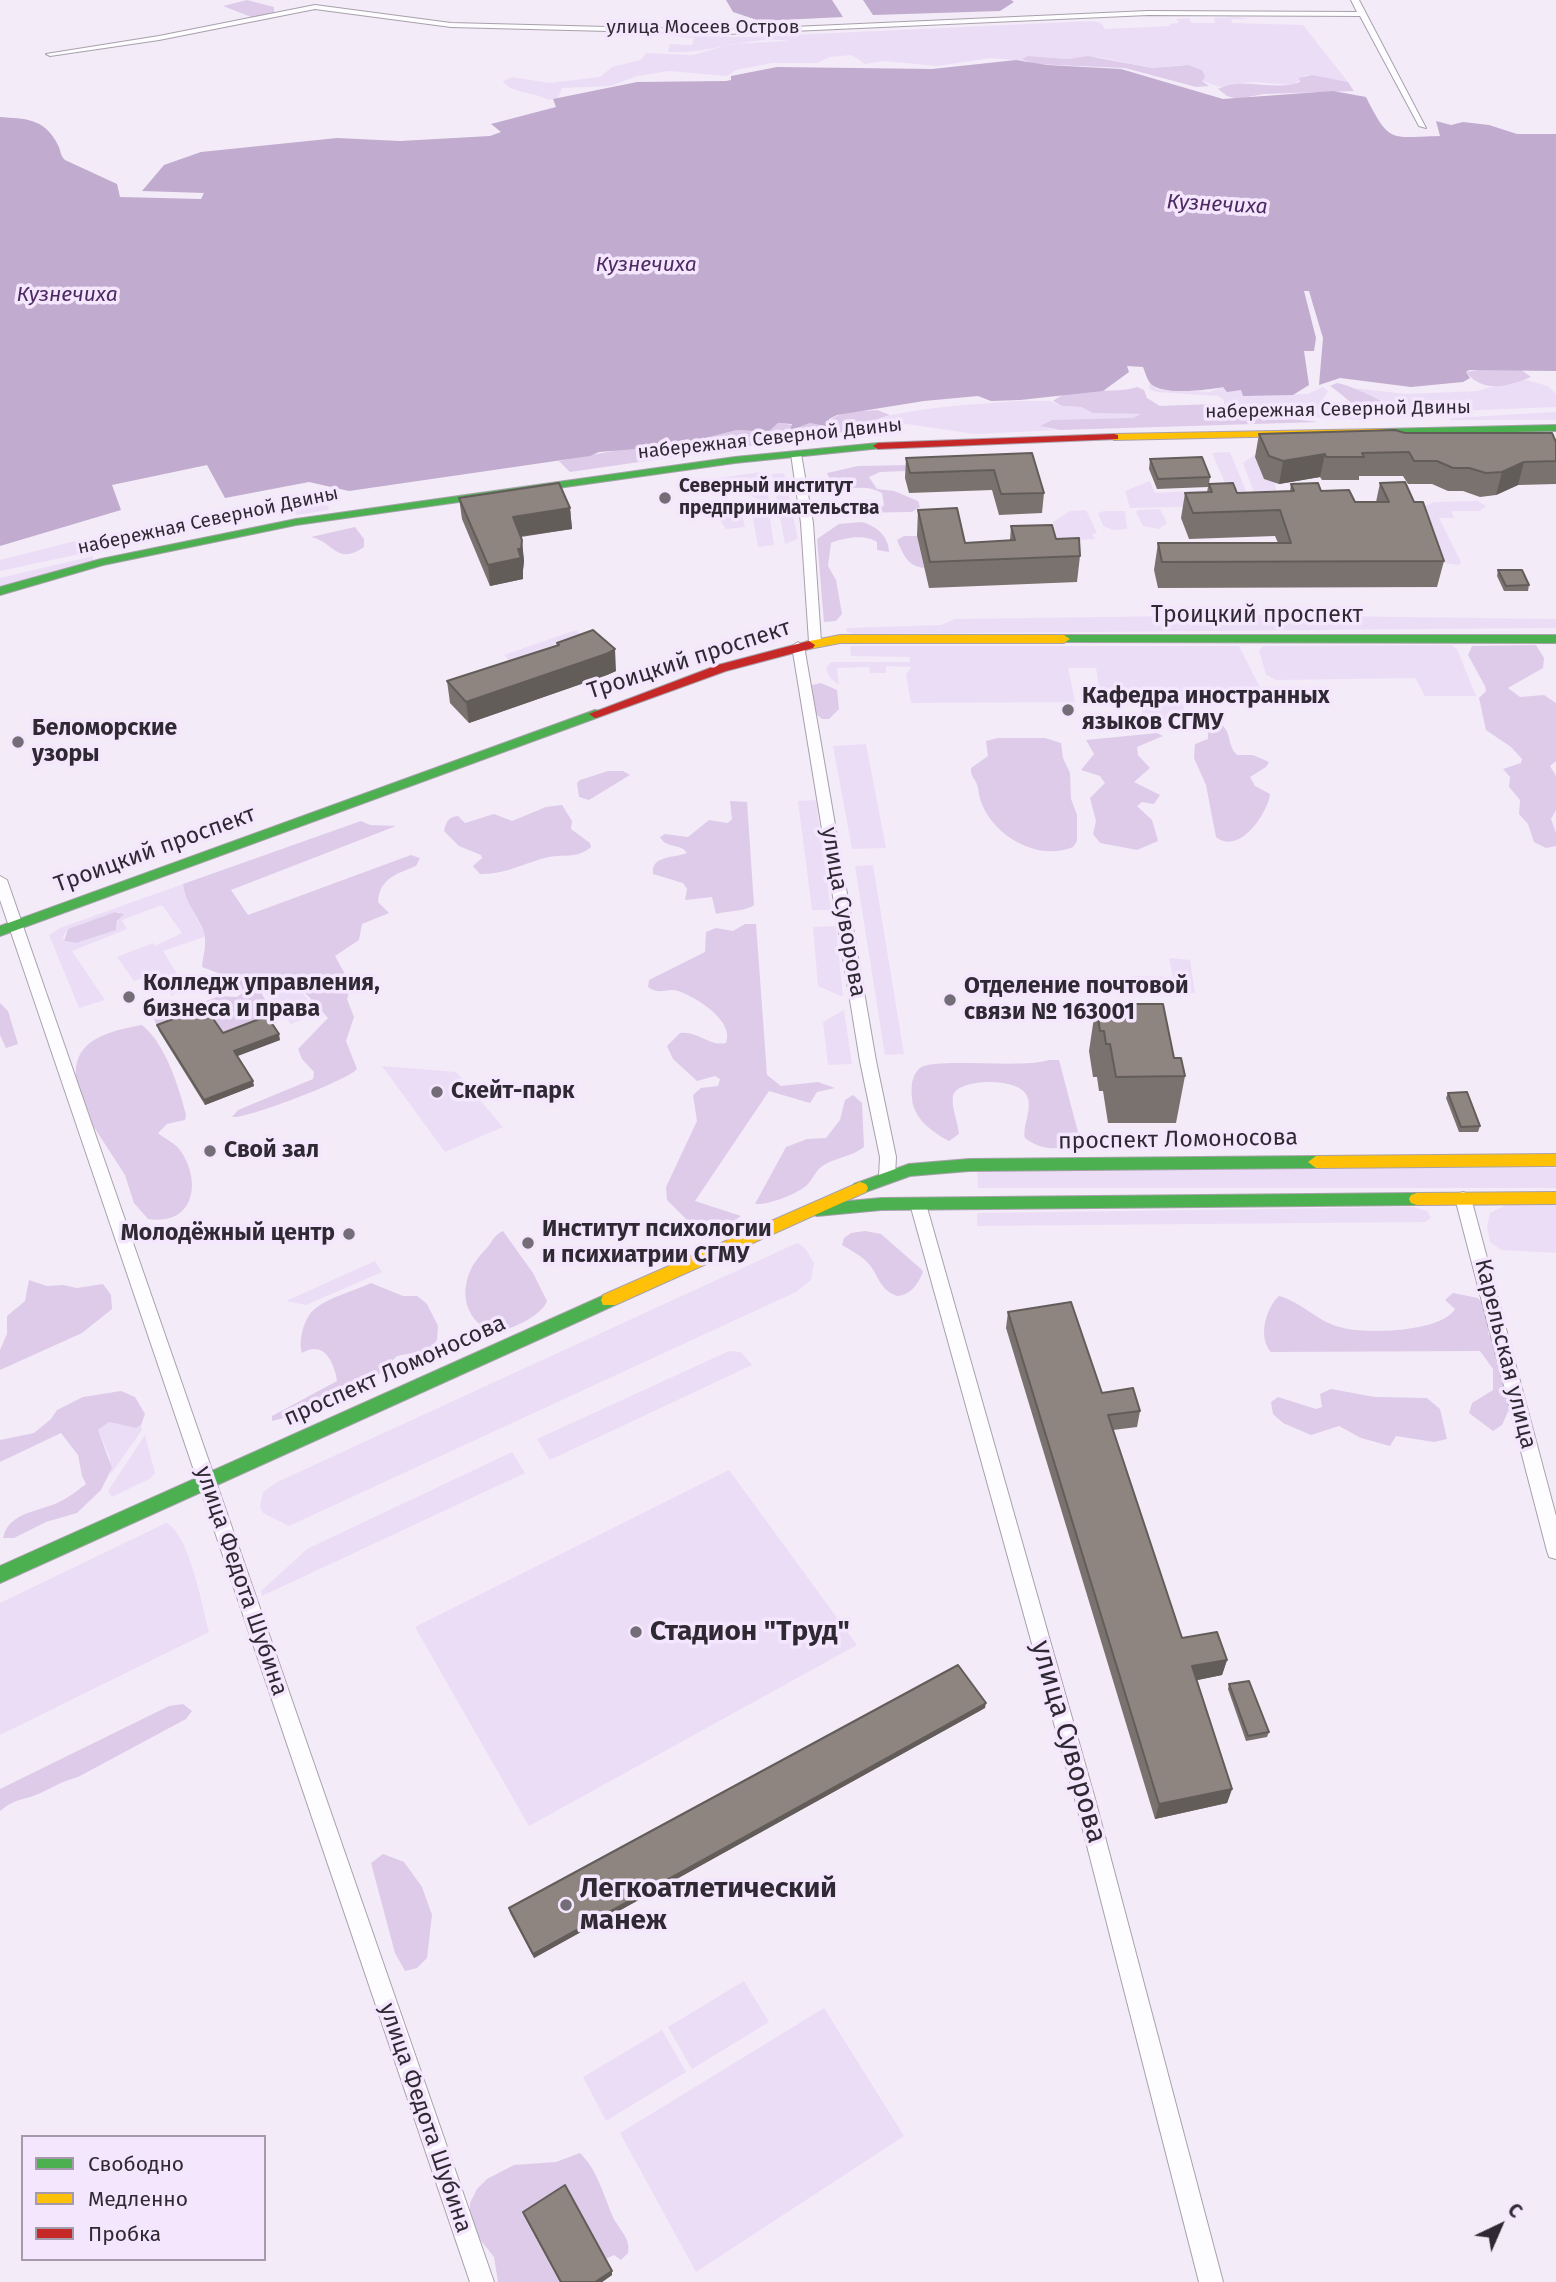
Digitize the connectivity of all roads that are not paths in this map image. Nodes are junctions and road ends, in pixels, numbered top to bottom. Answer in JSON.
{"nodes":[{"id":1,"x":1355,"y":0,"type":"edge"},
{"id":2,"x":1361,"y":13,"type":"junction"},
{"id":3,"x":50,"y":54,"type":"dead end"},
{"id":4,"x":1423,"y":126,"type":"dead end"},
{"id":5,"x":1556,"y":428,"type":"edge"},
{"id":6,"x":796,"y":454,"type":"junction"},
{"id":7,"x":0,"y":591,"type":"edge"},
{"id":8,"x":1556,"y":639,"type":"edge"},
{"id":9,"x":815,"y":642,"type":"junction"},
{"id":10,"x":798,"y":646,"type":"junction"},
{"id":11,"x":0,"y":880,"type":"edge"},
{"id":12,"x":8,"y":928,"type":"edge"},
{"id":13,"x":1556,"y":1160,"type":"edge"},
{"id":14,"x":887,"y":1176,"type":"junction"},
{"id":15,"x":1463,"y":1198,"type":"junction"},
{"id":16,"x":1556,"y":1198,"type":"edge"},
{"id":17,"x":918,"y":1204,"type":"junction"},
{"id":18,"x":810,"y":1212,"type":"junction"},
{"id":19,"x":207,"y":1479,"type":"junction"},
{"id":20,"x":1556,"y":1551,"type":"edge"},
{"id":21,"x":0,"y":1574,"type":"edge"},
{"id":22,"x":482,"y":2282,"type":"edge"},
{"id":23,"x":1211,"y":2282,"type":"edge"}],
"edges":[{"from":1,"to":2,"type":"street"},
{"from":2,"to":3,"type":"street","name":"улица Мосеев Остров"},
{"from":2,"to":4,"type":"street"},
{"from":5,"to":6,"type":"main road","name":"набережная Северной Двины"},
{"from":6,"to":7,"type":"main road","name":"набережная Северной Двины"},
{"from":6,"to":9,"type":"street"},
{"from":8,"to":9,"type":"main road","name":"Троицкий проспект"},
{"from":9,"to":10,"type":"main road","name":"Троицкий проспект"},
{"from":10,"to":12,"type":"main road","name":"Троицкий проспект"},
{"from":10,"to":14,"type":"street","name":"улица Суворова"},
{"from":11,"to":12,"type":"street","name":"улица Федота Шубина"},
{"from":12,"to":19,"type":"street","name":"улица Федота Шубина"},
{"from":13,"to":14,"type":"main road","name":"проспект Ломоносова"},
{"from":14,"to":18,"type":"main road","name":"проспект Ломоносова"},
{"from":15,"to":16,"type":"main road","name":"проспект Ломоносова"},
{"from":15,"to":17,"type":"main road","name":"проспект Ломоносова"},
{"from":15,"to":20,"type":"street","name":"Карельская улица"},
{"from":17,"to":18,"type":"main road","name":"проспект Ломоносова"},
{"from":17,"to":23,"type":"street","name":"улица Суворова"},
{"from":18,"to":19,"type":"main road","name":"проспект Ломоносова"},
{"from":19,"to":21,"type":"main road","name":"проспект Ломоносова"},
{"from":19,"to":22,"type":"street","name":"улица Федота Шубина"}]}
